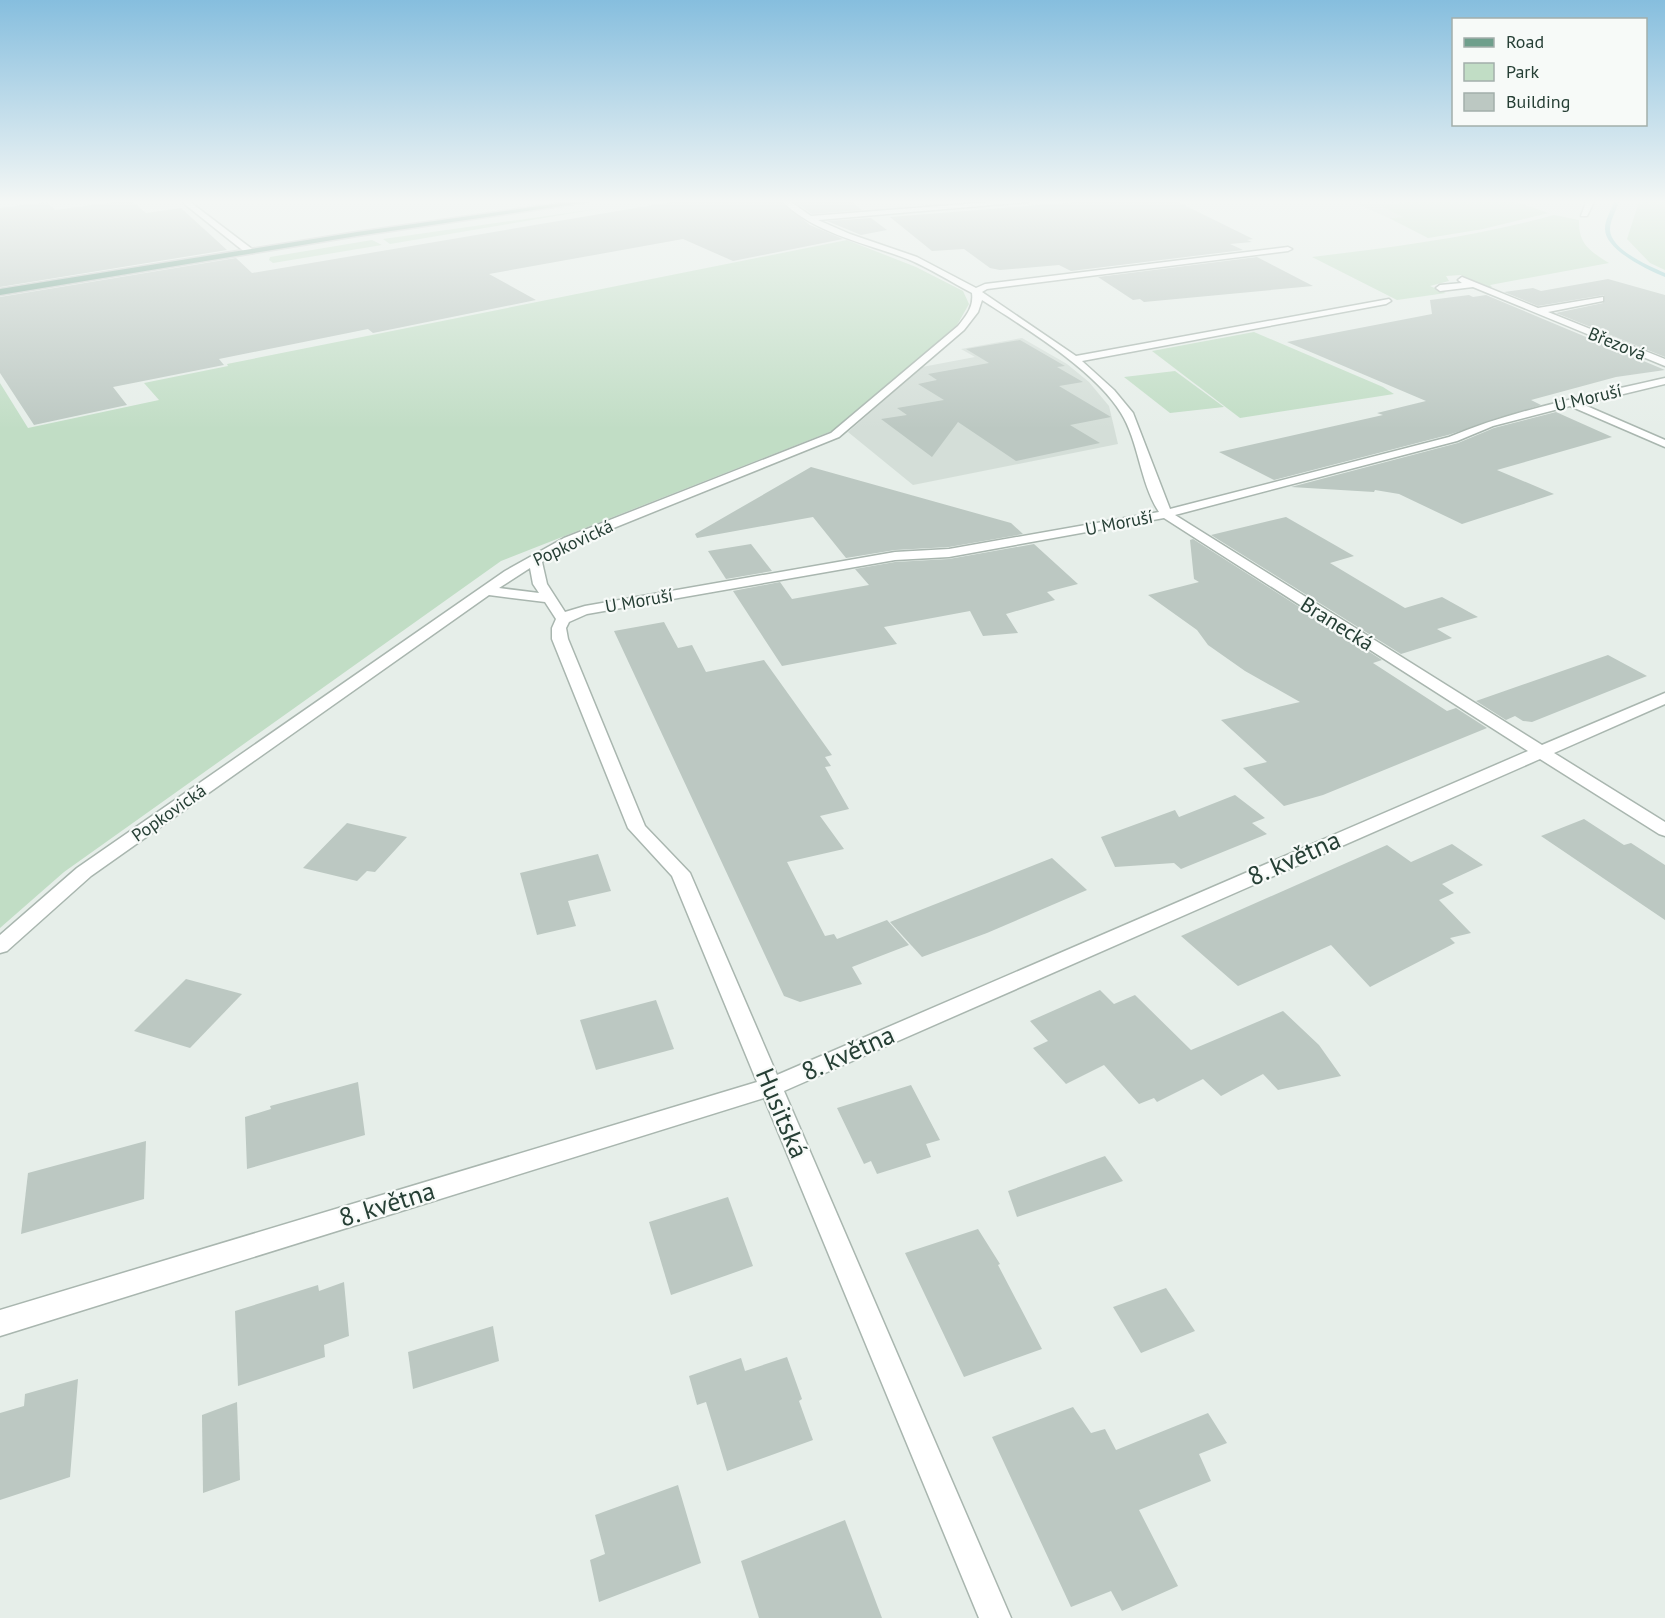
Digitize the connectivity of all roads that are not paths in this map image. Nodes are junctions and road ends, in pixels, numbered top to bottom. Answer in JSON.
{"nodes":[{"id":1,"x":88,"y":278,"type":"edge"},
{"id":2,"x":949,"y":278,"type":"edge"},
{"id":3,"x":1051,"y":278,"type":"edge"},
{"id":4,"x":1462,"y":280,"type":"dead end"},
{"id":5,"x":1472,"y":285,"type":"junction"},
{"id":6,"x":1440,"y":288,"type":"dead end"},
{"id":7,"x":0,"y":292,"type":"edge"},
{"id":8,"x":976,"y":292,"type":"junction"},
{"id":9,"x":1600,"y":299,"type":"dead end"},
{"id":10,"x":1386,"y":301,"type":"dead end"},
{"id":11,"x":1536,"y":311,"type":"junction"},
{"id":12,"x":1074,"y":359,"type":"junction"},
{"id":13,"x":1665,"y":363,"type":"edge"},
{"id":14,"x":1665,"y":381,"type":"edge"},
{"id":15,"x":1569,"y":402,"type":"junction"},
{"id":16,"x":1665,"y":444,"type":"edge"},
{"id":17,"x":1167,"y":514,"type":"junction"},
{"id":18,"x":535,"y":560,"type":"junction"},
{"id":19,"x":487,"y":591,"type":"junction"},
{"id":20,"x":548,"y":598,"type":"junction"},
{"id":21,"x":563,"y":619,"type":"junction"},
{"id":22,"x":1665,"y":698,"type":"edge"},
{"id":23,"x":1540,"y":750,"type":"junction"},
{"id":24,"x":1665,"y":830,"type":"edge"},
{"id":25,"x":0,"y":946,"type":"edge"},
{"id":26,"x":771,"y":1087,"type":"junction"},
{"id":27,"x":0,"y":1323,"type":"edge"},
{"id":28,"x":995,"y":1618,"type":"edge"}],
"edges":[{"from":1,"to":7,"type":"main road"},
{"from":2,"to":8,"type":"street"},
{"from":3,"to":8,"type":"street"},
{"from":4,"to":5,"type":"street","name":"Březová"},
{"from":5,"to":6,"type":"street"},
{"from":5,"to":11,"type":"street","name":"Březová"},
{"from":8,"to":12,"type":"street"},
{"from":8,"to":18,"type":"street","name":"Popkovická"},
{"from":9,"to":11,"type":"street","name":"Březová"},
{"from":10,"to":12,"type":"street"},
{"from":11,"to":13,"type":"street","name":"Březová"},
{"from":12,"to":17,"type":"street"},
{"from":14,"to":15,"type":"street","name":"U Moruší"},
{"from":15,"to":16,"type":"street"},
{"from":15,"to":17,"type":"street","name":"U Moruší"},
{"from":17,"to":21,"type":"street","name":"U Moruší"},
{"from":17,"to":23,"type":"street","name":"Branecká"},
{"from":18,"to":19,"type":"street","name":"Popkovická"},
{"from":18,"to":20,"type":"street"},
{"from":19,"to":20,"type":"street"},
{"from":19,"to":25,"type":"street","name":"Popkovická"},
{"from":20,"to":21,"type":"street"},
{"from":21,"to":26,"type":"street","name":"Husitská"},
{"from":22,"to":23,"type":"street","name":"8. května"},
{"from":23,"to":24,"type":"street","name":"Branecká"},
{"from":23,"to":26,"type":"street","name":"8. května"},
{"from":26,"to":27,"type":"street","name":"8. května"},
{"from":26,"to":28,"type":"street","name":"Husitská"}]}
